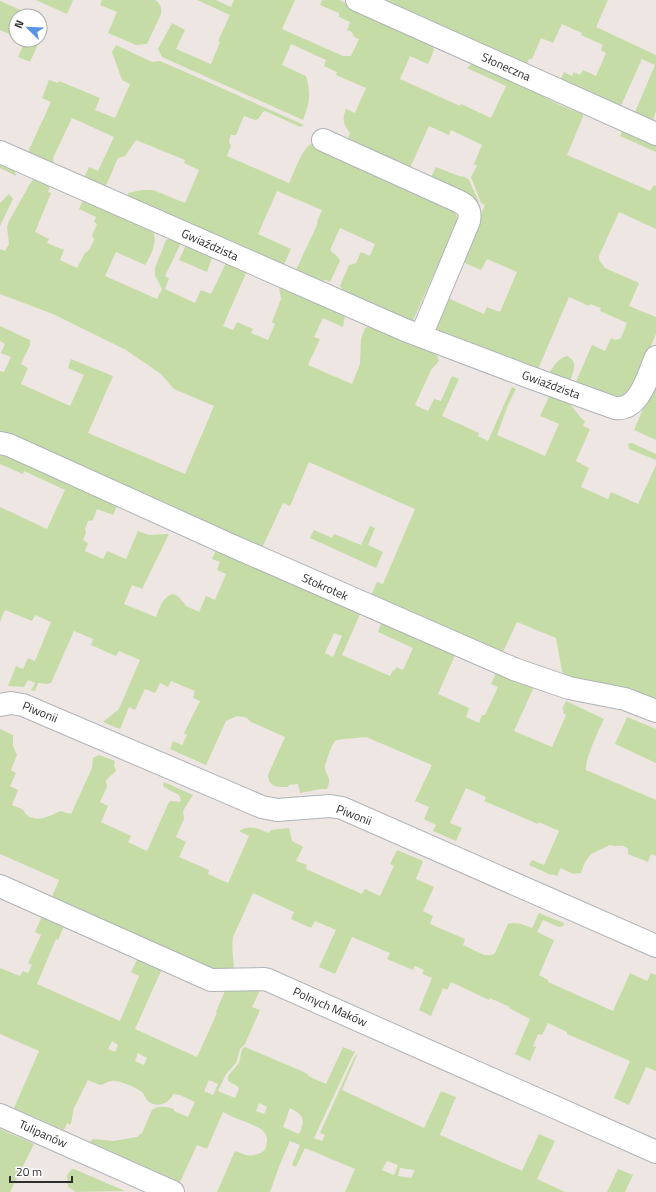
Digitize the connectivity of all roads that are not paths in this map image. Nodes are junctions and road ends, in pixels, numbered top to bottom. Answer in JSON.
{"nodes":[{"id":1,"x":357,"y":0,"type":"edge"},
{"id":2,"x":656,"y":134,"type":"edge"},
{"id":3,"x":324,"y":140,"type":"dead end"},
{"id":4,"x":0,"y":152,"type":"edge"},
{"id":5,"x":420,"y":336,"type":"junction"},
{"id":6,"x":656,"y":357,"type":"edge"},
{"id":7,"x":0,"y":443,"type":"edge"},
{"id":8,"x":0,"y":705,"type":"edge"},
{"id":9,"x":656,"y":711,"type":"edge"},
{"id":10,"x":0,"y":886,"type":"edge"},
{"id":11,"x":656,"y":946,"type":"edge"},
{"id":12,"x":0,"y":1115,"type":"edge"},
{"id":13,"x":656,"y":1152,"type":"edge"},
{"id":14,"x":173,"y":1192,"type":"edge"}],
"edges":[{"from":1,"to":2,"type":"street","name":"Słoneczna"},
{"from":3,"to":5,"type":"street"},
{"from":4,"to":5,"type":"street","name":"Gwiaździsta"},
{"from":5,"to":6,"type":"street","name":"Gwiaździsta"},
{"from":7,"to":9,"type":"street","name":"Stokrotek"},
{"from":8,"to":11,"type":"street","name":"Piwonii"},
{"from":10,"to":13,"type":"street","name":"Polnych Maków"},
{"from":12,"to":14,"type":"street","name":"Tulipanów"}]}
